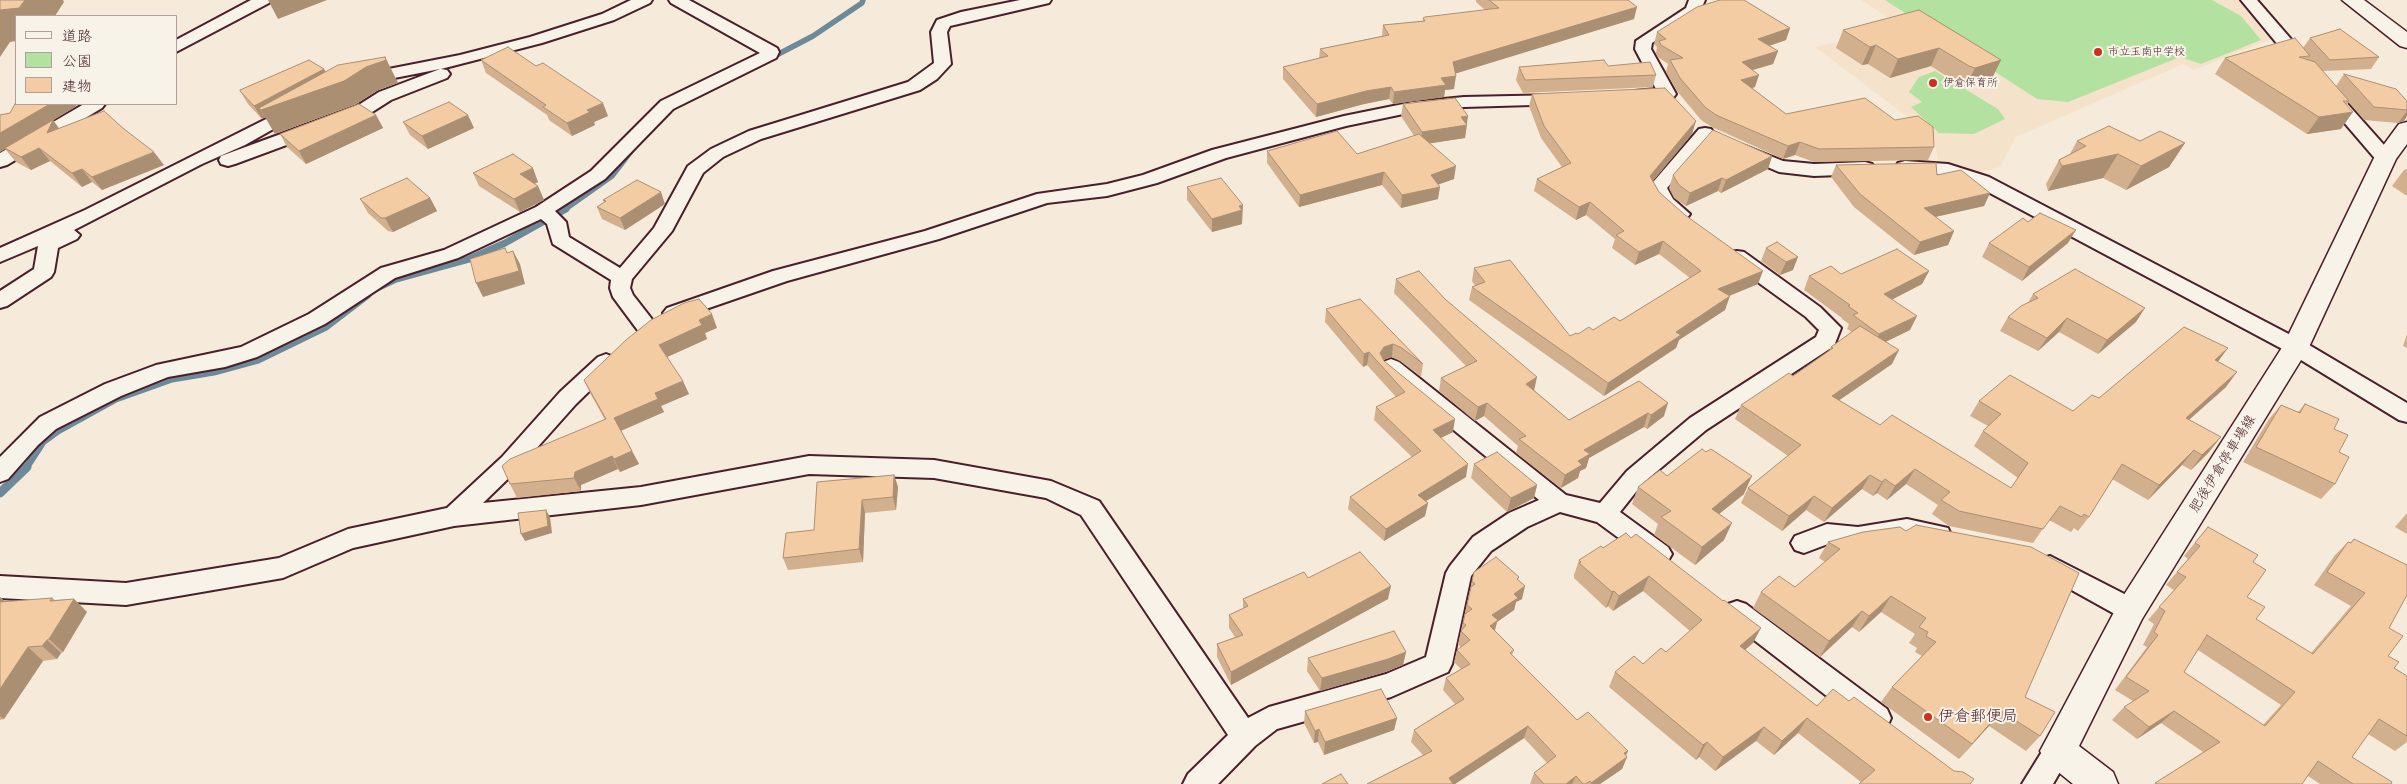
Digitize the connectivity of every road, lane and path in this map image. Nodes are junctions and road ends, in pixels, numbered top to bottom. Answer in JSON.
{"nodes":[{"id":1,"x":263,"y":0,"type":"edge"},
{"id":2,"x":644,"y":0,"type":"edge"},
{"id":3,"x":677,"y":0,"type":"edge"},
{"id":4,"x":1043,"y":0,"type":"edge"},
{"id":5,"x":1697,"y":0,"type":"edge"},
{"id":6,"x":2250,"y":0,"type":"edge"},
{"id":7,"x":2352,"y":0,"type":"edge"},
{"id":8,"x":536,"y":40,"type":"junction"},
{"id":9,"x":2407,"y":42,"type":"edge"},
{"id":10,"x":178,"y":46,"type":"edge"},
{"id":11,"x":345,"y":83,"type":"edge"},
{"id":12,"x":1619,"y":96,"type":"edge"},
{"id":13,"x":1580,"y":99,"type":"edge"},
{"id":14,"x":307,"y":102,"type":"edge"},
{"id":15,"x":94,"y":105,"type":"edge"},
{"id":16,"x":1698,"y":123,"type":"junction"},
{"id":17,"x":2407,"y":129,"type":"edge"},
{"id":18,"x":2385,"y":158,"type":"junction"},
{"id":19,"x":0,"y":161,"type":"edge"},
{"id":20,"x":548,"y":216,"type":"junction"},
{"id":21,"x":1696,"y":228,"type":"edge"},
{"id":22,"x":1720,"y":244,"type":"edge"},
{"id":23,"x":0,"y":256,"type":"edge"},
{"id":24,"x":622,"y":278,"type":"junction"},
{"id":25,"x":0,"y":301,"type":"edge"},
{"id":26,"x":634,"y":337,"type":"junction"},
{"id":27,"x":2296,"y":347,"type":"junction"},
{"id":28,"x":1391,"y":367,"type":"edge"},
{"id":29,"x":2407,"y":414,"type":"edge"},
{"id":30,"x":0,"y":473,"type":"edge"},
{"id":31,"x":1558,"y":502,"type":"junction"},
{"id":32,"x":1605,"y":514,"type":"junction"},
{"id":33,"x":454,"y":516,"type":"junction"},
{"id":34,"x":1966,"y":541,"type":"edge"},
{"id":35,"x":1804,"y":542,"type":"dead end"},
{"id":36,"x":2033,"y":556,"type":"edge"},
{"id":37,"x":1676,"y":567,"type":"edge"},
{"id":38,"x":0,"y":587,"type":"edge"},
{"id":39,"x":1723,"y":602,"type":"edge"},
{"id":40,"x":2131,"y":610,"type":"junction"},
{"id":41,"x":1895,"y":731,"type":"edge"},
{"id":42,"x":1245,"y":737,"type":"junction"},
{"id":43,"x":2058,"y":751,"type":"junction"},
{"id":44,"x":1198,"y":784,"type":"edge"},
{"id":45,"x":2037,"y":784,"type":"edge"},
{"id":46,"x":2100,"y":784,"type":"edge"}],
"edges":[{"from":1,"to":10,"type":"street"},
{"from":2,"to":8,"type":"street"},
{"from":3,"to":20,"type":"street"},
{"from":4,"to":24,"type":"street"},
{"from":5,"to":16,"type":"street"},
{"from":6,"to":18,"type":"street"},
{"from":7,"to":9,"type":"main road"},
{"from":8,"to":11,"type":"street"},
{"from":8,"to":25,"type":"street"},
{"from":12,"to":16,"type":"street"},
{"from":13,"to":26,"type":"street"},
{"from":14,"to":23,"type":"street"},
{"from":15,"to":19,"type":"street"},
{"from":16,"to":21,"type":"street"},
{"from":16,"to":27,"type":"street"},
{"from":17,"to":18,"type":"main road","name":"肥後伊倉停車場線"},
{"from":18,"to":27,"type":"main road","name":"肥後伊倉停車場線"},
{"from":20,"to":24,"type":"street"},
{"from":20,"to":30,"type":"street"},
{"from":22,"to":32,"type":"street"},
{"from":24,"to":26,"type":"street"},
{"from":26,"to":33,"type":"street"},
{"from":27,"to":29,"type":"street"},
{"from":27,"to":40,"type":"main road","name":"肥後伊倉停車場線"},
{"from":28,"to":31,"type":"street"},
{"from":31,"to":32,"type":"street"},
{"from":31,"to":42,"type":"street"},
{"from":32,"to":37,"type":"street"},
{"from":33,"to":38,"type":"street"},
{"from":33,"to":42,"type":"street"},
{"from":34,"to":35,"type":"street"},
{"from":36,"to":40,"type":"street"},
{"from":39,"to":41,"type":"street"},
{"from":40,"to":43,"type":"main road","name":"肥後伊倉停車場線"},
{"from":42,"to":44,"type":"street"},
{"from":43,"to":45,"type":"street"},
{"from":43,"to":46,"type":"main road"}]}
